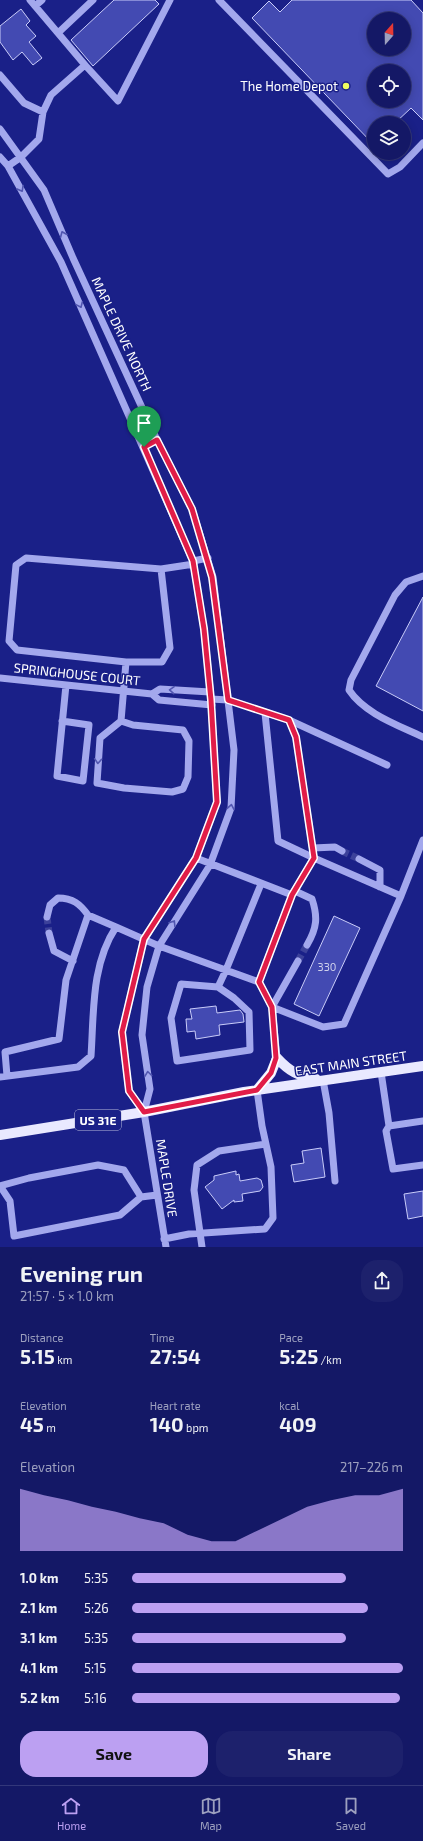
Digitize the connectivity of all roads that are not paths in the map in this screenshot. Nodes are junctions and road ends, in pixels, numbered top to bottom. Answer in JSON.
{"nodes":[{"id":1,"x":30,"y":0,"type":"edge"},
{"id":2,"x":42,"y":0,"type":"edge"},
{"id":3,"x":93,"y":0,"type":"edge"},
{"id":4,"x":170,"y":0,"type":"edge"},
{"id":5,"x":219,"y":0,"type":"edge"},
{"id":6,"x":36,"y":6,"type":"junction"},
{"id":7,"x":58,"y":33,"type":"junction"},
{"id":8,"x":85,"y":65,"type":"junction"},
{"id":9,"x":0,"y":75,"type":"edge"},
{"id":10,"x":43,"y":112,"type":"junction"},
{"id":11,"x":0,"y":129,"type":"edge"},
{"id":12,"x":423,"y":143,"type":"edge"},
{"id":13,"x":0,"y":156,"type":"edge"},
{"id":14,"x":22,"y":157,"type":"junction"},
{"id":15,"x":8,"y":166,"type":"junction"},
{"id":16,"x":74,"y":258,"type":"junction"},
{"id":17,"x":61,"y":262,"type":"junction"},
{"id":18,"x":157,"y":440,"type":"junction"},
{"id":19,"x":144,"y":447,"type":"junction"},
{"id":20,"x":208,"y":558,"type":"junction"},
{"id":21,"x":193,"y":562,"type":"junction"},
{"id":22,"x":161,"y":569,"type":"junction"},
{"id":23,"x":423,"y":576,"type":"edge"},
{"id":24,"x":126,"y":662,"type":"junction"},
{"id":25,"x":0,"y":678,"type":"edge"},
{"id":26,"x":66,"y":685,"type":"junction"},
{"id":27,"x":123,"y":691,"type":"junction"},
{"id":28,"x":152,"y":694,"type":"junction"},
{"id":29,"x":211,"y":699,"type":"junction"},
{"id":30,"x":228,"y":700,"type":"junction"},
{"id":31,"x":265,"y":713,"type":"junction"},
{"id":32,"x":289,"y":720,"type":"junction"},
{"id":33,"x":62,"y":721,"type":"junction"},
{"id":34,"x":121,"y":721,"type":"junction"},
{"id":35,"x":423,"y":737,"type":"edge"},
{"id":36,"x":387,"y":765,"type":"dead end"},
{"id":37,"x":423,"y":840,"type":"edge"},
{"id":38,"x":313,"y":848,"type":"junction"},
{"id":39,"x":342,"y":851,"type":"tunnel mouth"},
{"id":40,"x":196,"y":858,"type":"junction"},
{"id":41,"x":314,"y":858,"type":"junction"},
{"id":42,"x":359,"y":859,"type":"tunnel mouth"},
{"id":43,"x":210,"y":865,"type":"junction"},
{"id":44,"x":261,"y":884,"type":"junction"},
{"id":45,"x":380,"y":887,"type":"junction"},
{"id":46,"x":293,"y":893,"type":"junction"},
{"id":47,"x":401,"y":896,"type":"junction"},
{"id":48,"x":88,"y":915,"type":"junction"},
{"id":49,"x":47,"y":917,"type":"tunnel mouth"},
{"id":50,"x":116,"y":927,"type":"junction"},
{"id":51,"x":49,"y":934,"type":"tunnel mouth"},
{"id":52,"x":144,"y":939,"type":"junction"},
{"id":53,"x":307,"y":945,"type":"tunnel mouth"},
{"id":54,"x":159,"y":946,"type":"junction"},
{"id":55,"x":72,"y":961,"type":"junction"},
{"id":56,"x":298,"y":961,"type":"tunnel mouth"},
{"id":57,"x":226,"y":970,"type":"junction"},
{"id":58,"x":259,"y":982,"type":"junction"},
{"id":59,"x":218,"y":987,"type":"junction"},
{"id":60,"x":272,"y":1007,"type":"junction"},
{"id":61,"x":276,"y":1058,"type":"junction"},
{"id":62,"x":423,"y":1066,"type":"edge"},
{"id":63,"x":381,"y":1072,"type":"junction"},
{"id":64,"x":3,"y":1077,"type":"edge"},
{"id":65,"x":323,"y":1080,"type":"junction"},
{"id":66,"x":257,"y":1090,"type":"junction"},
{"id":67,"x":144,"y":1112,"type":"junction"},
{"id":68,"x":423,"y":1121,"type":"edge"},
{"id":69,"x":389,"y":1126,"type":"junction"},
{"id":70,"x":0,"y":1135,"type":"edge"},
{"id":71,"x":266,"y":1144,"type":"junction"},
{"id":72,"x":423,"y":1165,"type":"edge"},
{"id":73,"x":335,"y":1182,"type":"dead end"},
{"id":74,"x":0,"y":1186,"type":"edge"},
{"id":75,"x":158,"y":1195,"type":"junction"},
{"id":76,"x":141,"y":1197,"type":"junction"},
{"id":77,"x":200,"y":1234,"type":"junction"},
{"id":78,"x":164,"y":1239,"type":"junction"},
{"id":79,"x":166,"y":1247,"type":"edge"},
{"id":80,"x":202,"y":1247,"type":"edge"}],
"edges":[{"from":1,"to":6,"type":"street"},
{"from":2,"to":6,"type":"street"},
{"from":3,"to":7,"type":"street"},
{"from":4,"to":8,"type":"street"},
{"from":5,"to":12,"type":"street"},
{"from":6,"to":7,"type":"street"},
{"from":7,"to":8,"type":"street"},
{"from":8,"to":10,"type":"street"},
{"from":9,"to":10,"type":"street"},
{"from":10,"to":14,"type":"street"},
{"from":11,"to":14,"type":"street","name":"MAPLE DRIVE NORTH"},
{"from":13,"to":15,"type":"street","name":"MAPLE DRIVE NORTH"},
{"from":14,"to":15,"type":"street"},
{"from":16,"to":14,"type":"street","name":"MAPLE DRIVE NORTH","one_way":true},
{"from":15,"to":17,"type":"street","name":"MAPLE DRIVE NORTH","one_way":true},
{"from":16,"to":17,"type":"street"},
{"from":16,"to":18,"type":"street","name":"MAPLE DRIVE NORTH"},
{"from":17,"to":19,"type":"street","name":"MAPLE DRIVE NORTH","one_way":true},
{"from":18,"to":19,"type":"street"},
{"from":18,"to":20,"type":"street","name":"MAPLE DRIVE NORTH"},
{"from":19,"to":21,"type":"street","name":"MAPLE DRIVE NORTH"},
{"from":20,"to":21,"type":"street"},
{"from":20,"to":30,"type":"street","name":"MAPLE DRIVE NORTH"},
{"from":21,"to":22,"type":"street"},
{"from":21,"to":29,"type":"street","name":"MAPLE DRIVE NORTH"},
{"from":22,"to":24,"type":"street"},
{"from":22,"to":24,"type":"street"},
{"from":23,"to":35,"type":"street"},
{"from":24,"to":27,"type":"street"},
{"from":25,"to":26,"type":"street","name":"SPRINGHOUSE COURT"},
{"from":26,"to":27,"type":"street","name":"SPRINGHOUSE COURT"},
{"from":26,"to":33,"type":"street"},
{"from":27,"to":28,"type":"street","name":"SPRINGHOUSE COURT"},
{"from":27,"to":34,"type":"street"},
{"from":28,"to":29,"type":"street"},
{"from":29,"to":28,"type":"street","one_way":true},
{"from":29,"to":30,"type":"street"},
{"from":29,"to":40,"type":"street","name":"MAPLE DRIVE NORTH"},
{"from":30,"to":31,"type":"street"},
{"from":43,"to":30,"type":"street","name":"MAPLE DRIVE NORTH","one_way":true},
{"from":31,"to":32,"type":"street"},
{"from":31,"to":41,"type":"street"},
{"from":32,"to":36,"type":"street"},
{"from":32,"to":38,"type":"street"},
{"from":33,"to":33,"type":"street"},
{"from":34,"to":34,"type":"street","one_way":true},
{"from":37,"to":47,"type":"street"},
{"from":38,"to":39,"type":"street"},
{"from":38,"to":41,"type":"street"},
{"from":40,"to":43,"type":"street"},
{"from":40,"to":52,"type":"street","name":"MAPLE DRIVE NORTH"},
{"from":41,"to":45,"type":"street"},
{"from":41,"to":46,"type":"street"},
{"from":42,"to":45,"type":"street"},
{"from":43,"to":44,"type":"street"},
{"from":54,"to":43,"type":"street","name":"MAPLE DRIVE NORTH","one_way":true},
{"from":44,"to":46,"type":"street"},
{"from":44,"to":57,"type":"street"},
{"from":45,"to":47,"type":"street"},
{"from":46,"to":53,"type":"street"},
{"from":46,"to":58,"type":"street"},
{"from":47,"to":60,"type":"street"},
{"from":48,"to":49,"type":"street"},
{"from":48,"to":50,"type":"street"},
{"from":48,"to":55,"type":"street"},
{"from":50,"to":52,"type":"street"},
{"from":50,"to":64,"type":"street"},
{"from":51,"to":55,"type":"street"},
{"from":52,"to":54,"type":"street"},
{"from":52,"to":67,"type":"street","name":"MAPLE DRIVE NORTH"},
{"from":54,"to":57,"type":"street"},
{"from":67,"to":54,"type":"street","name":"MAPLE DRIVE NORTH","one_way":true},
{"from":55,"to":64,"type":"street"},
{"from":56,"to":60,"type":"street"},
{"from":57,"to":58,"type":"street"},
{"from":57,"to":59,"type":"street"},
{"from":58,"to":60,"type":"street"},
{"from":59,"to":59,"type":"street"},
{"from":60,"to":61,"type":"street"},
{"from":61,"to":65,"type":"main road"},
{"from":61,"to":66,"type":"main road"},
{"from":62,"to":63,"type":"main road","name":"EAST MAIN STREET","number":"US 31E"},
{"from":63,"to":65,"type":"main road","name":"EAST MAIN STREET","number":"US 31E"},
{"from":63,"to":69,"type":"street"},
{"from":65,"to":66,"type":"main road","name":"EAST MAIN STREET","number":"US 31E"},
{"from":65,"to":73,"type":"street"},
{"from":66,"to":67,"type":"main road","name":"EAST MAIN STREET","number":"US 31E"},
{"from":66,"to":71,"type":"street"},
{"from":67,"to":70,"type":"main road","name":"EAST MAIN STREET","number":"US 31E"},
{"from":67,"to":75,"type":"street","name":"MAPLE DRIVE"},
{"from":68,"to":69,"type":"street"},
{"from":69,"to":72,"type":"street"},
{"from":71,"to":77,"type":"street"},
{"from":71,"to":77,"type":"street"},
{"from":74,"to":76,"type":"street"},
{"from":74,"to":76,"type":"street"},
{"from":75,"to":76,"type":"street"},
{"from":75,"to":78,"type":"street","name":"MAPLE DRIVE"},
{"from":77,"to":78,"type":"street"},
{"from":77,"to":80,"type":"street"},
{"from":78,"to":79,"type":"street","name":"MAPLE DRIVE"}]}
